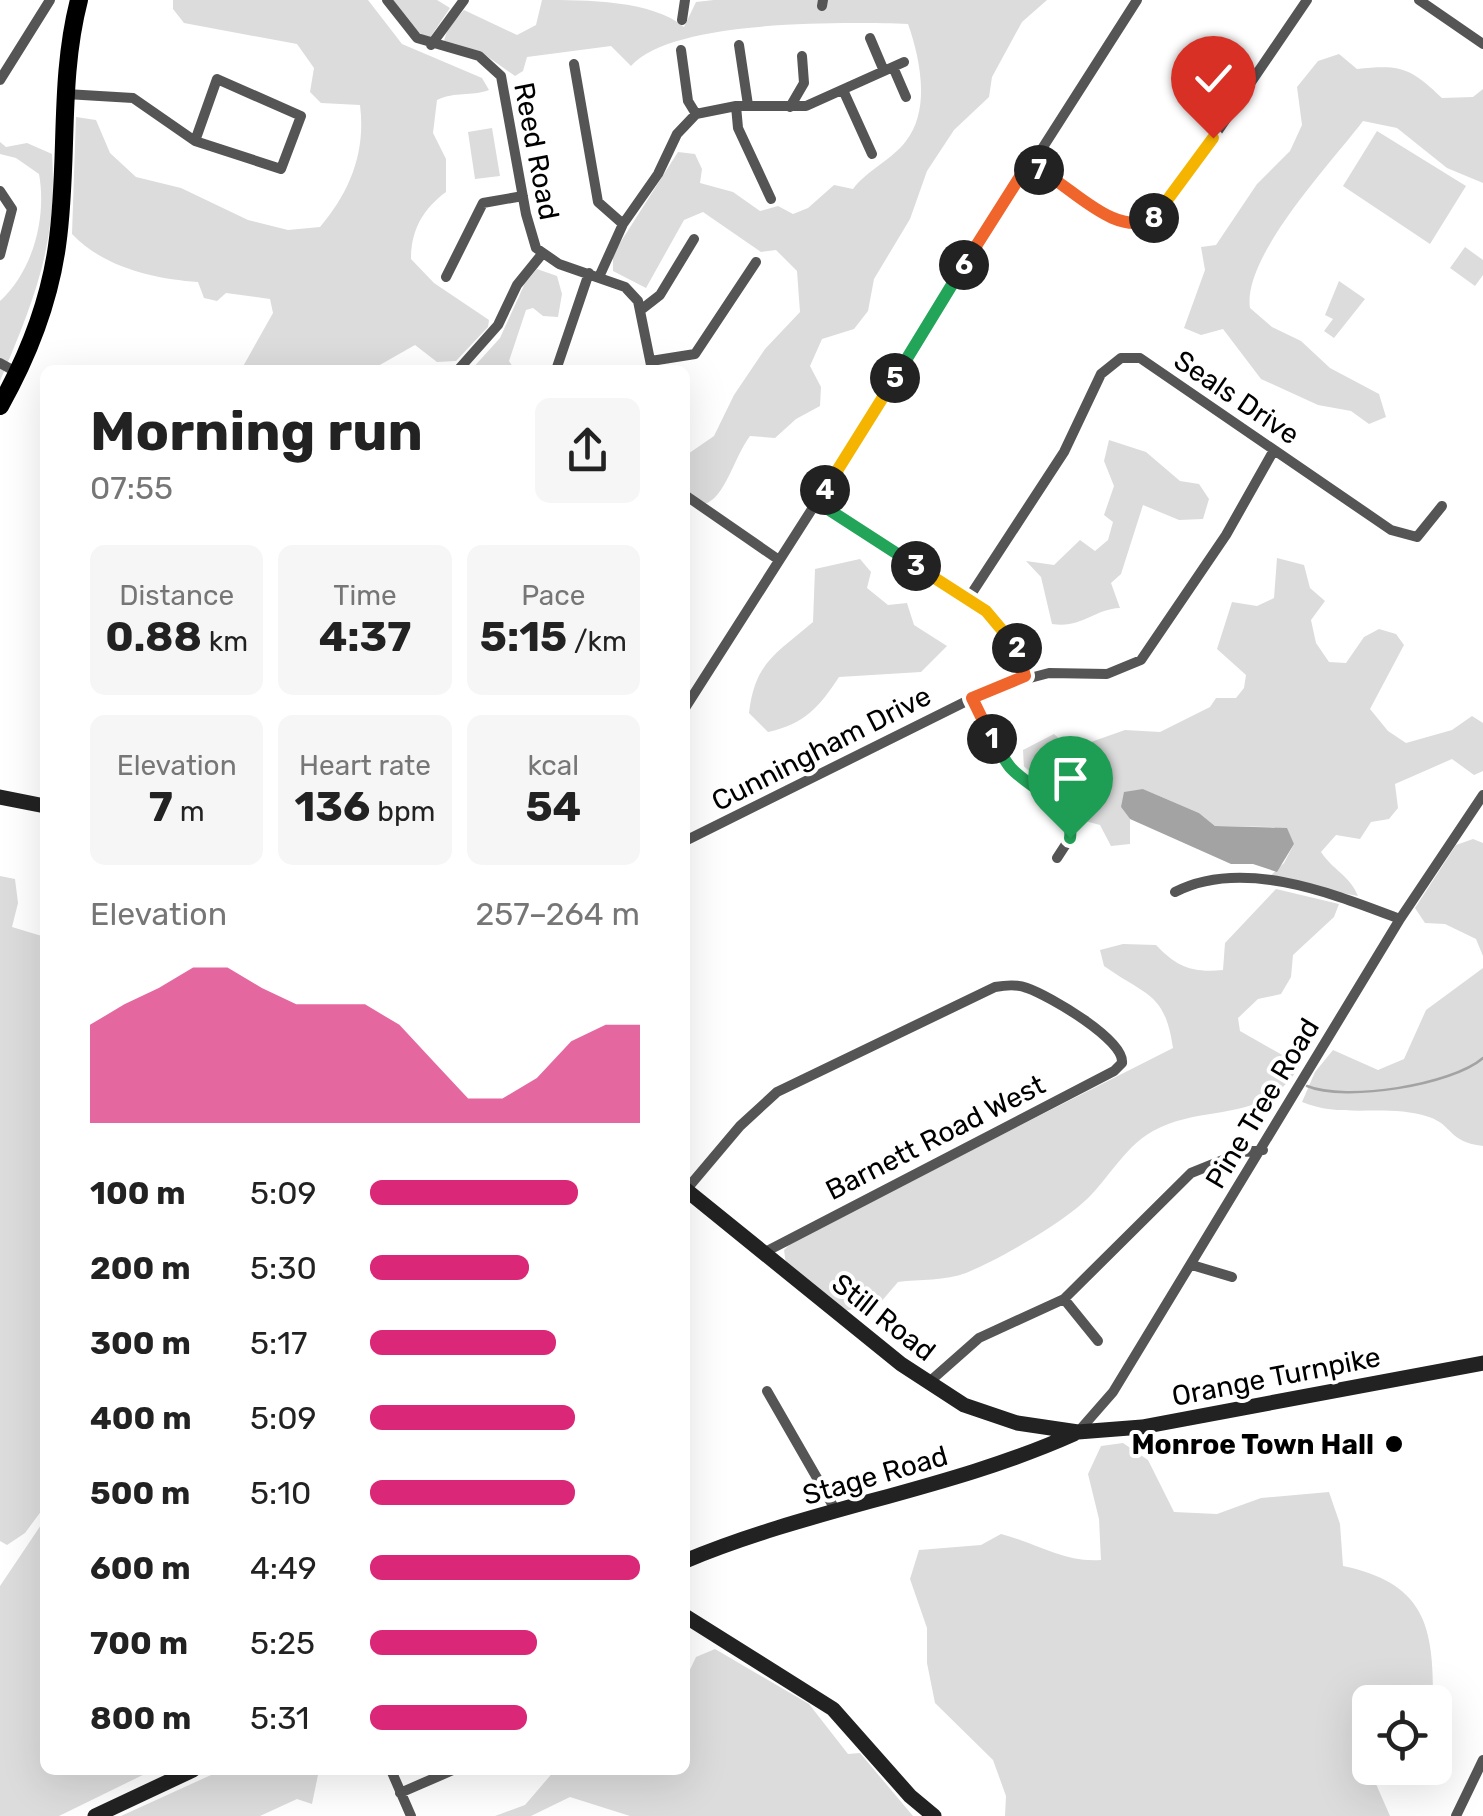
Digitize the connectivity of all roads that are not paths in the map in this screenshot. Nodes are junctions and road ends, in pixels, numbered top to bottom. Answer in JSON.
{"nodes":[{"id":1,"x":50,"y":0,"type":"edge"},
{"id":2,"x":79,"y":0,"type":"edge"},
{"id":3,"x":387,"y":0,"type":"edge"},
{"id":4,"x":464,"y":0,"type":"edge"},
{"id":5,"x":685,"y":0,"type":"edge"},
{"id":6,"x":1136,"y":0,"type":"edge"},
{"id":7,"x":1308,"y":0,"type":"edge"},
{"id":8,"x":1419,"y":0,"type":"edge"},
{"id":9,"x":682,"y":20,"type":"dead end"},
{"id":10,"x":870,"y":38,"type":"dead end"},
{"id":11,"x":1483,"y":44,"type":"edge"},
{"id":12,"x":740,"y":45,"type":"dead end"},
{"id":13,"x":431,"y":46,"type":"junction"},
{"id":14,"x":681,"y":50,"type":"dead end"},
{"id":15,"x":802,"y":56,"type":"dead end"},
{"id":16,"x":574,"y":64,"type":"dead end"},
{"id":17,"x":894,"y":67,"type":"junction"},
{"id":18,"x":0,"y":80,"type":"edge"},
{"id":19,"x":843,"y":90,"type":"junction"},
{"id":20,"x":66,"y":94,"type":"junction"},
{"id":21,"x":906,"y":97,"type":"dead end"},
{"id":22,"x":742,"y":106,"type":"junction"},
{"id":23,"x":790,"y":106,"type":"junction"},
{"id":24,"x":696,"y":114,"type":"junction"},
{"id":25,"x":195,"y":141,"type":"junction"},
{"id":26,"x":872,"y":154,"type":"dead end"},
{"id":27,"x":1028,"y":164,"type":"junction"},
{"id":28,"x":0,"y":191,"type":"edge"},
{"id":29,"x":523,"y":196,"type":"junction"},
{"id":30,"x":770,"y":199,"type":"dead end"},
{"id":31,"x":623,"y":224,"type":"junction"},
{"id":32,"x":694,"y":239,"type":"dead end"},
{"id":33,"x":542,"y":254,"type":"junction"},
{"id":34,"x":0,"y":256,"type":"edge"},
{"id":35,"x":756,"y":262,"type":"dead end"},
{"id":36,"x":594,"y":275,"type":"junction"},
{"id":37,"x":446,"y":277,"type":"dead end"},
{"id":38,"x":642,"y":309,"type":"junction"},
{"id":39,"x":0,"y":363,"type":"edge"},
{"id":40,"x":462,"y":365,"type":"edge"},
{"id":41,"x":558,"y":365,"type":"edge"},
{"id":42,"x":652,"y":365,"type":"edge"},
{"id":43,"x":656,"y":365,"type":"edge"},
{"id":44,"x":18,"y":373,"type":"junction"},
{"id":45,"x":0,"y":406,"type":"edge"},
{"id":46,"x":1274,"y":450,"type":"junction"},
{"id":47,"x":690,"y":499,"type":"edge"},
{"id":48,"x":817,"y":502,"type":"junction"},
{"id":49,"x":1442,"y":506,"type":"dead end"},
{"id":50,"x":779,"y":560,"type":"junction"},
{"id":51,"x":968,"y":599,"type":"junction"},
{"id":52,"x":1025,"y":676,"type":"junction"},
{"id":53,"x":972,"y":698,"type":"junction"},
{"id":54,"x":690,"y":700,"type":"edge"},
{"id":55,"x":1483,"y":795,"type":"edge"},
{"id":56,"x":0,"y":796,"type":"edge"},
{"id":57,"x":40,"y":805,"type":"edge"},
{"id":58,"x":690,"y":839,"type":"edge"},
{"id":59,"x":1057,"y":858,"type":"dead end"},
{"id":60,"x":1176,"y":892,"type":"dead end"},
{"id":61,"x":1400,"y":920,"type":"junction"},
{"id":62,"x":1263,"y":1150,"type":"junction"},
{"id":63,"x":690,"y":1185,"type":"edge"},
{"id":64,"x":690,"y":1193,"type":"edge"},
{"id":65,"x":763,"y":1252,"type":"junction"},
{"id":66,"x":1192,"y":1264,"type":"junction"},
{"id":67,"x":1232,"y":1276,"type":"dead end"},
{"id":68,"x":1064,"y":1299,"type":"junction"},
{"id":69,"x":1098,"y":1341,"type":"dead end"},
{"id":70,"x":1483,"y":1363,"type":"edge"},
{"id":71,"x":928,"y":1383,"type":"junction"},
{"id":72,"x":767,"y":1391,"type":"dead end"},
{"id":73,"x":1017,"y":1423,"type":"junction"},
{"id":74,"x":1078,"y":1432,"type":"junction"},
{"id":75,"x":1023,"y":1456,"type":"junction"},
{"id":76,"x":836,"y":1511,"type":"junction"},
{"id":77,"x":690,"y":1558,"type":"edge"},
{"id":78,"x":690,"y":1619,"type":"edge"},
{"id":79,"x":1483,"y":1760,"type":"edge"},
{"id":80,"x":182,"y":1775,"type":"edge"},
{"id":81,"x":393,"y":1775,"type":"edge"},
{"id":82,"x":441,"y":1775,"type":"edge"},
{"id":83,"x":400,"y":1793,"type":"junction"},
{"id":84,"x":95,"y":1816,"type":"edge"},
{"id":85,"x":410,"y":1816,"type":"edge"},
{"id":86,"x":934,"y":1816,"type":"edge"},
{"id":87,"x":1456,"y":1816,"type":"edge"}],
"edges":[{"from":1,"to":18,"type":"street"},
{"from":2,"to":20,"type":"main road"},
{"from":3,"to":13,"type":"street"},
{"from":4,"to":13,"type":"street"},
{"from":5,"to":9,"type":"street"},
{"from":6,"to":27,"type":"street"},
{"from":7,"to":27,"type":"street"},
{"from":8,"to":11,"type":"street"},
{"from":10,"to":17,"type":"street"},
{"from":12,"to":22,"type":"street"},
{"from":13,"to":29,"type":"street","name":"Reed Road"},
{"from":14,"to":24,"type":"street"},
{"from":15,"to":23,"type":"street"},
{"from":16,"to":31,"type":"street"},
{"from":17,"to":19,"type":"street"},
{"from":17,"to":21,"type":"street"},
{"from":19,"to":23,"type":"street"},
{"from":19,"to":26,"type":"street"},
{"from":20,"to":25,"type":"street"},
{"from":20,"to":44,"type":"main road"},
{"from":22,"to":23,"type":"street"},
{"from":22,"to":24,"type":"street"},
{"from":22,"to":30,"type":"street"},
{"from":24,"to":31,"type":"street"},
{"from":25,"to":25,"type":"street"},
{"from":27,"to":48,"type":"street"},
{"from":28,"to":34,"type":"street"},
{"from":29,"to":33,"type":"street","name":"Reed Road"},
{"from":29,"to":37,"type":"street"},
{"from":31,"to":36,"type":"street"},
{"from":32,"to":38,"type":"street"},
{"from":33,"to":36,"type":"street","name":"Reed Road"},
{"from":33,"to":40,"type":"street"},
{"from":35,"to":43,"type":"street"},
{"from":36,"to":38,"type":"street","name":"Reed Road"},
{"from":36,"to":41,"type":"street"},
{"from":38,"to":42,"type":"street"},
{"from":39,"to":44,"type":"street"},
{"from":44,"to":45,"type":"main road"},
{"from":46,"to":49,"type":"street","name":"Seals Drive"},
{"from":46,"to":51,"type":"street","name":"Seals Drive"},
{"from":46,"to":52,"type":"street","name":"Cunningham Drive"},
{"from":47,"to":50,"type":"street"},
{"from":48,"to":50,"type":"street"},
{"from":48,"to":51,"type":"street"},
{"from":50,"to":54,"type":"street"},
{"from":51,"to":52,"type":"street"},
{"from":52,"to":53,"type":"street","name":"Cunningham Drive"},
{"from":53,"to":58,"type":"street","name":"Cunningham Drive"},
{"from":53,"to":59,"type":"street"},
{"from":55,"to":61,"type":"street","name":"Pine Tree Road"},
{"from":56,"to":57,"type":"main road"},
{"from":60,"to":61,"type":"street"},
{"from":61,"to":62,"type":"street","name":"Pine Tree Road"},
{"from":62,"to":66,"type":"street","name":"Pine Tree Road"},
{"from":62,"to":68,"type":"street"},
{"from":63,"to":65,"type":"street","name":"Barnett Road West"},
{"from":64,"to":65,"type":"main road","name":"Still Road"},
{"from":65,"to":71,"type":"main road","name":"Still Road"},
{"from":66,"to":67,"type":"street"},
{"from":66,"to":74,"type":"street","name":"Pine Tree Road"},
{"from":68,"to":69,"type":"street"},
{"from":68,"to":71,"type":"street"},
{"from":70,"to":74,"type":"main road","name":"Orange Turnpike"},
{"from":71,"to":73,"type":"main road","name":"Still Road"},
{"from":72,"to":76,"type":"street"},
{"from":73,"to":74,"type":"main road","name":"Still Road"},
{"from":73,"to":75,"type":"main road"},
{"from":74,"to":75,"type":"main road","name":"Stage Road"},
{"from":75,"to":76,"type":"main road","name":"Stage Road"},
{"from":76,"to":77,"type":"main road","name":"Stage Road"},
{"from":78,"to":86,"type":"main road"},
{"from":79,"to":87,"type":"street"},
{"from":80,"to":84,"type":"main road"},
{"from":81,"to":83,"type":"street"},
{"from":82,"to":83,"type":"street"},
{"from":83,"to":85,"type":"street"}]}
